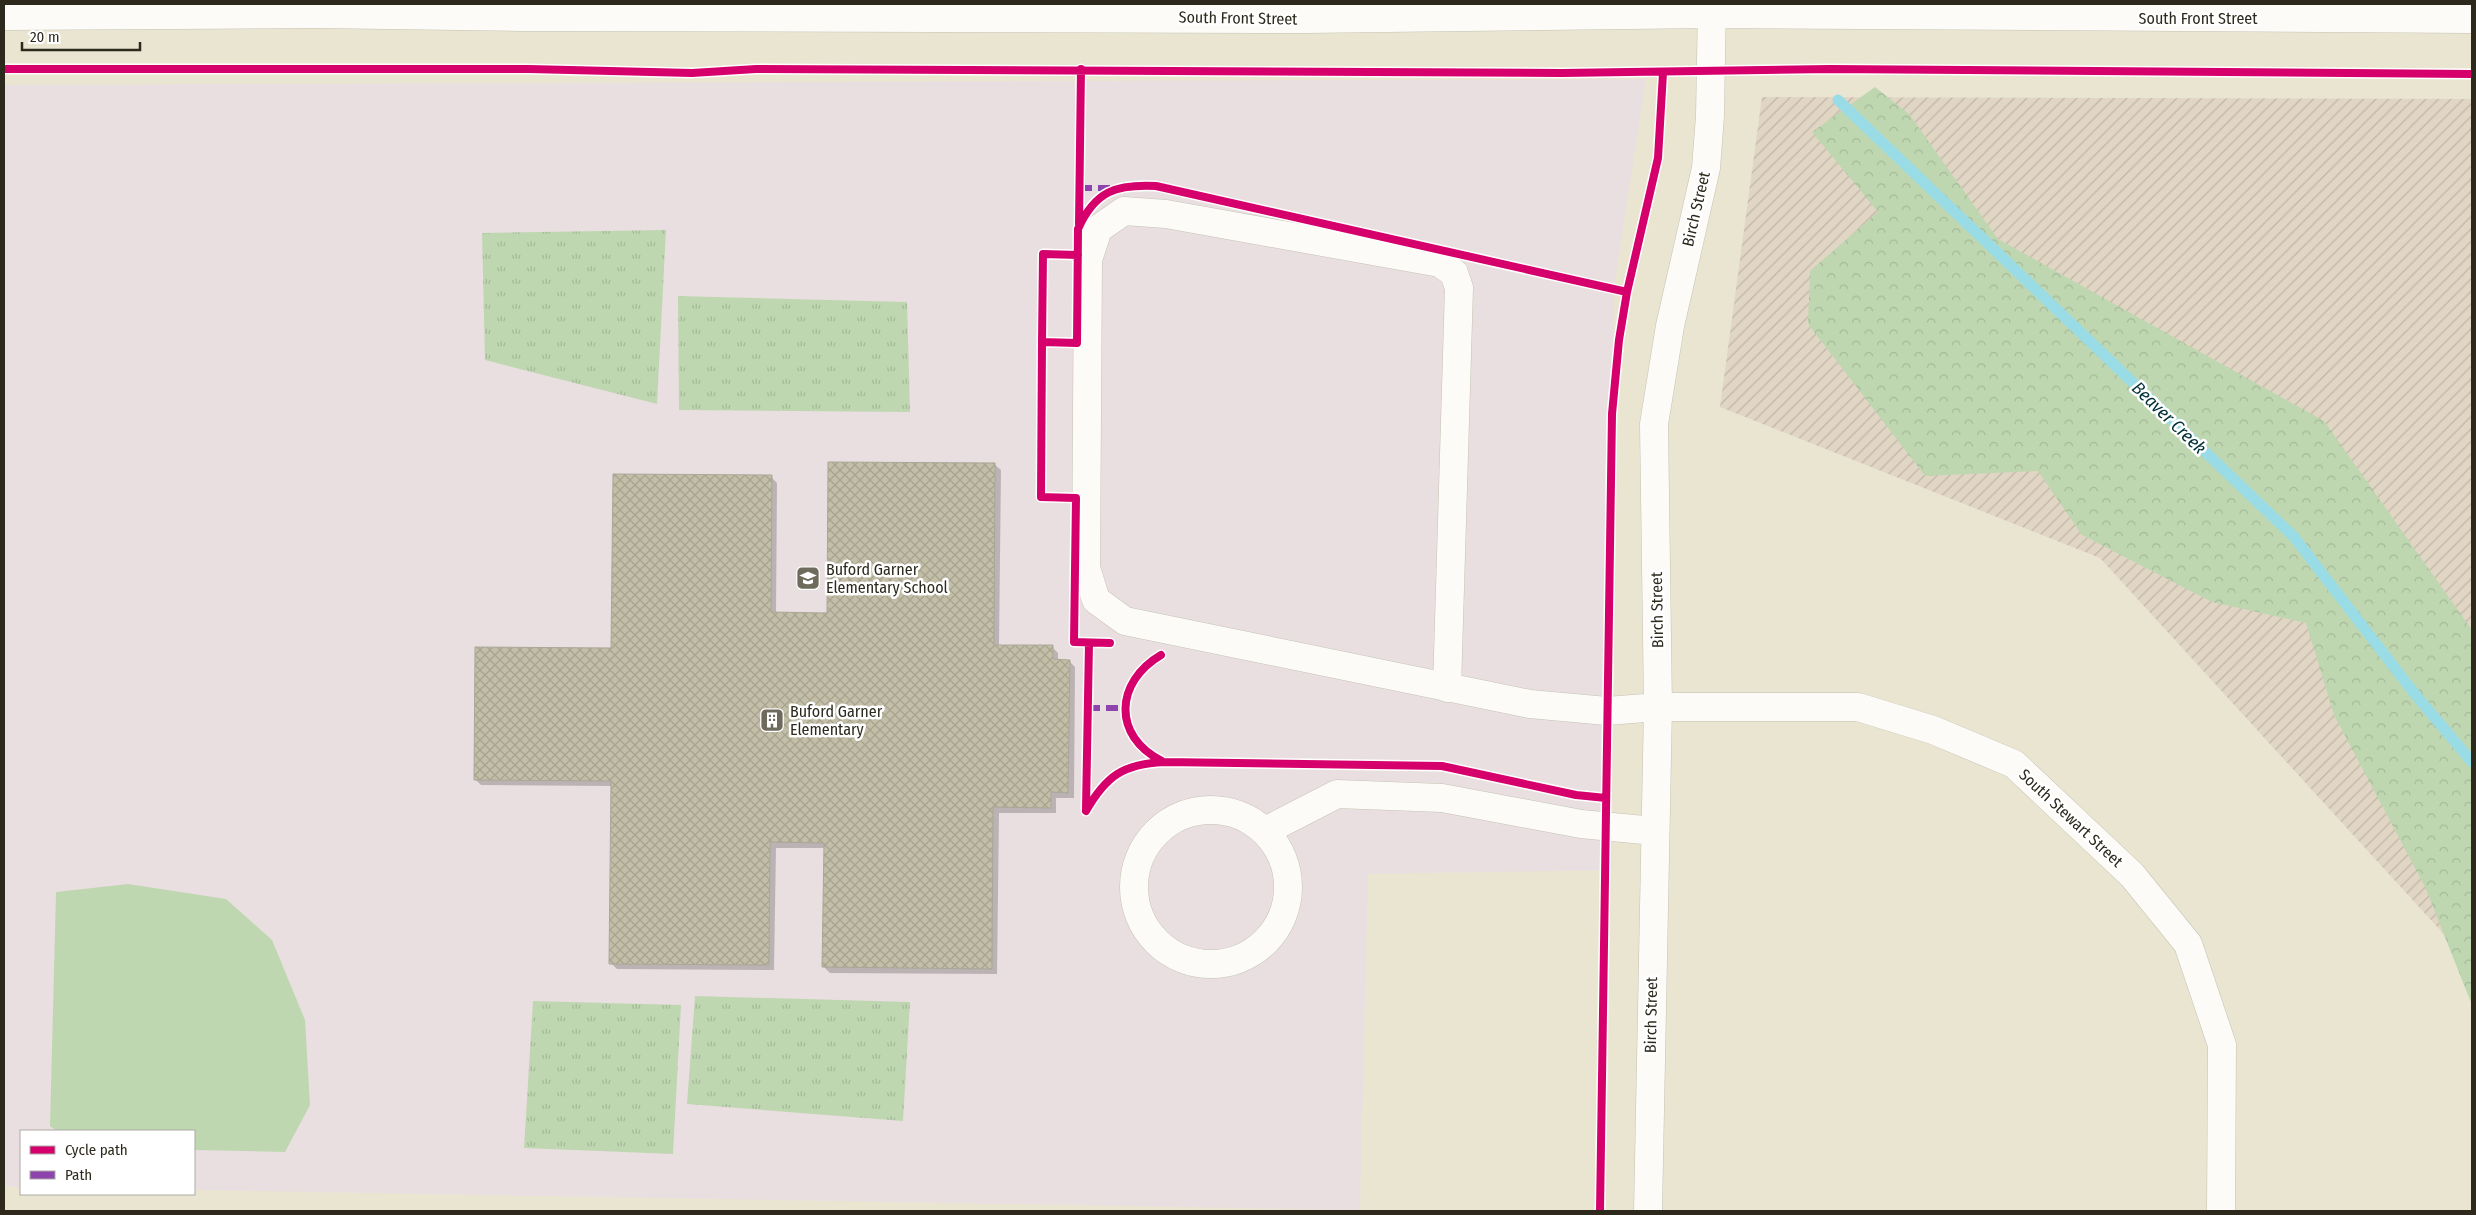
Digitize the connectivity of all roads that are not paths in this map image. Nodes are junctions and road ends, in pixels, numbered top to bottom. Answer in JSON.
{"nodes":[{"id":1,"x":316,"y":9,"type":"edge"},
{"id":2,"x":1712,"y":9,"type":"edge"},
{"id":3,"x":2315,"y":11,"type":"edge"},
{"id":4,"x":4,"y":16,"type":"edge"},
{"id":5,"x":2472,"y":19,"type":"edge"},
{"id":6,"x":1447,"y":688,"type":"junction"},
{"id":7,"x":1658,"y":707,"type":"junction"},
{"id":8,"x":1654,"y":830,"type":"junction"},
{"id":9,"x":1265,"y":831,"type":"junction"},
{"id":10,"x":1648,"y":1211,"type":"edge"},
{"id":11,"x":2221,"y":1211,"type":"edge"}],
"edges":[{"from":1,"to":2,"type":"street","name":"South Front Street"},
{"from":1,"to":4,"type":"street","name":"South Front Street"},
{"from":2,"to":3,"type":"street","name":"South Front Street"},
{"from":2,"to":7,"type":"street","name":"Birch Street"},
{"from":3,"to":5,"type":"street","name":"South Front Street"},
{"from":6,"to":6,"type":"street","name":"South Stewart Street"},
{"from":6,"to":7,"type":"street","name":"South Stewart Street"},
{"from":7,"to":8,"type":"street","name":"Birch Street"},
{"from":7,"to":11,"type":"street","name":"South Stewart Street"},
{"from":8,"to":9,"type":"street"},
{"from":8,"to":10,"type":"street","name":"Birch Street"},
{"from":9,"to":9,"type":"street"}]}
